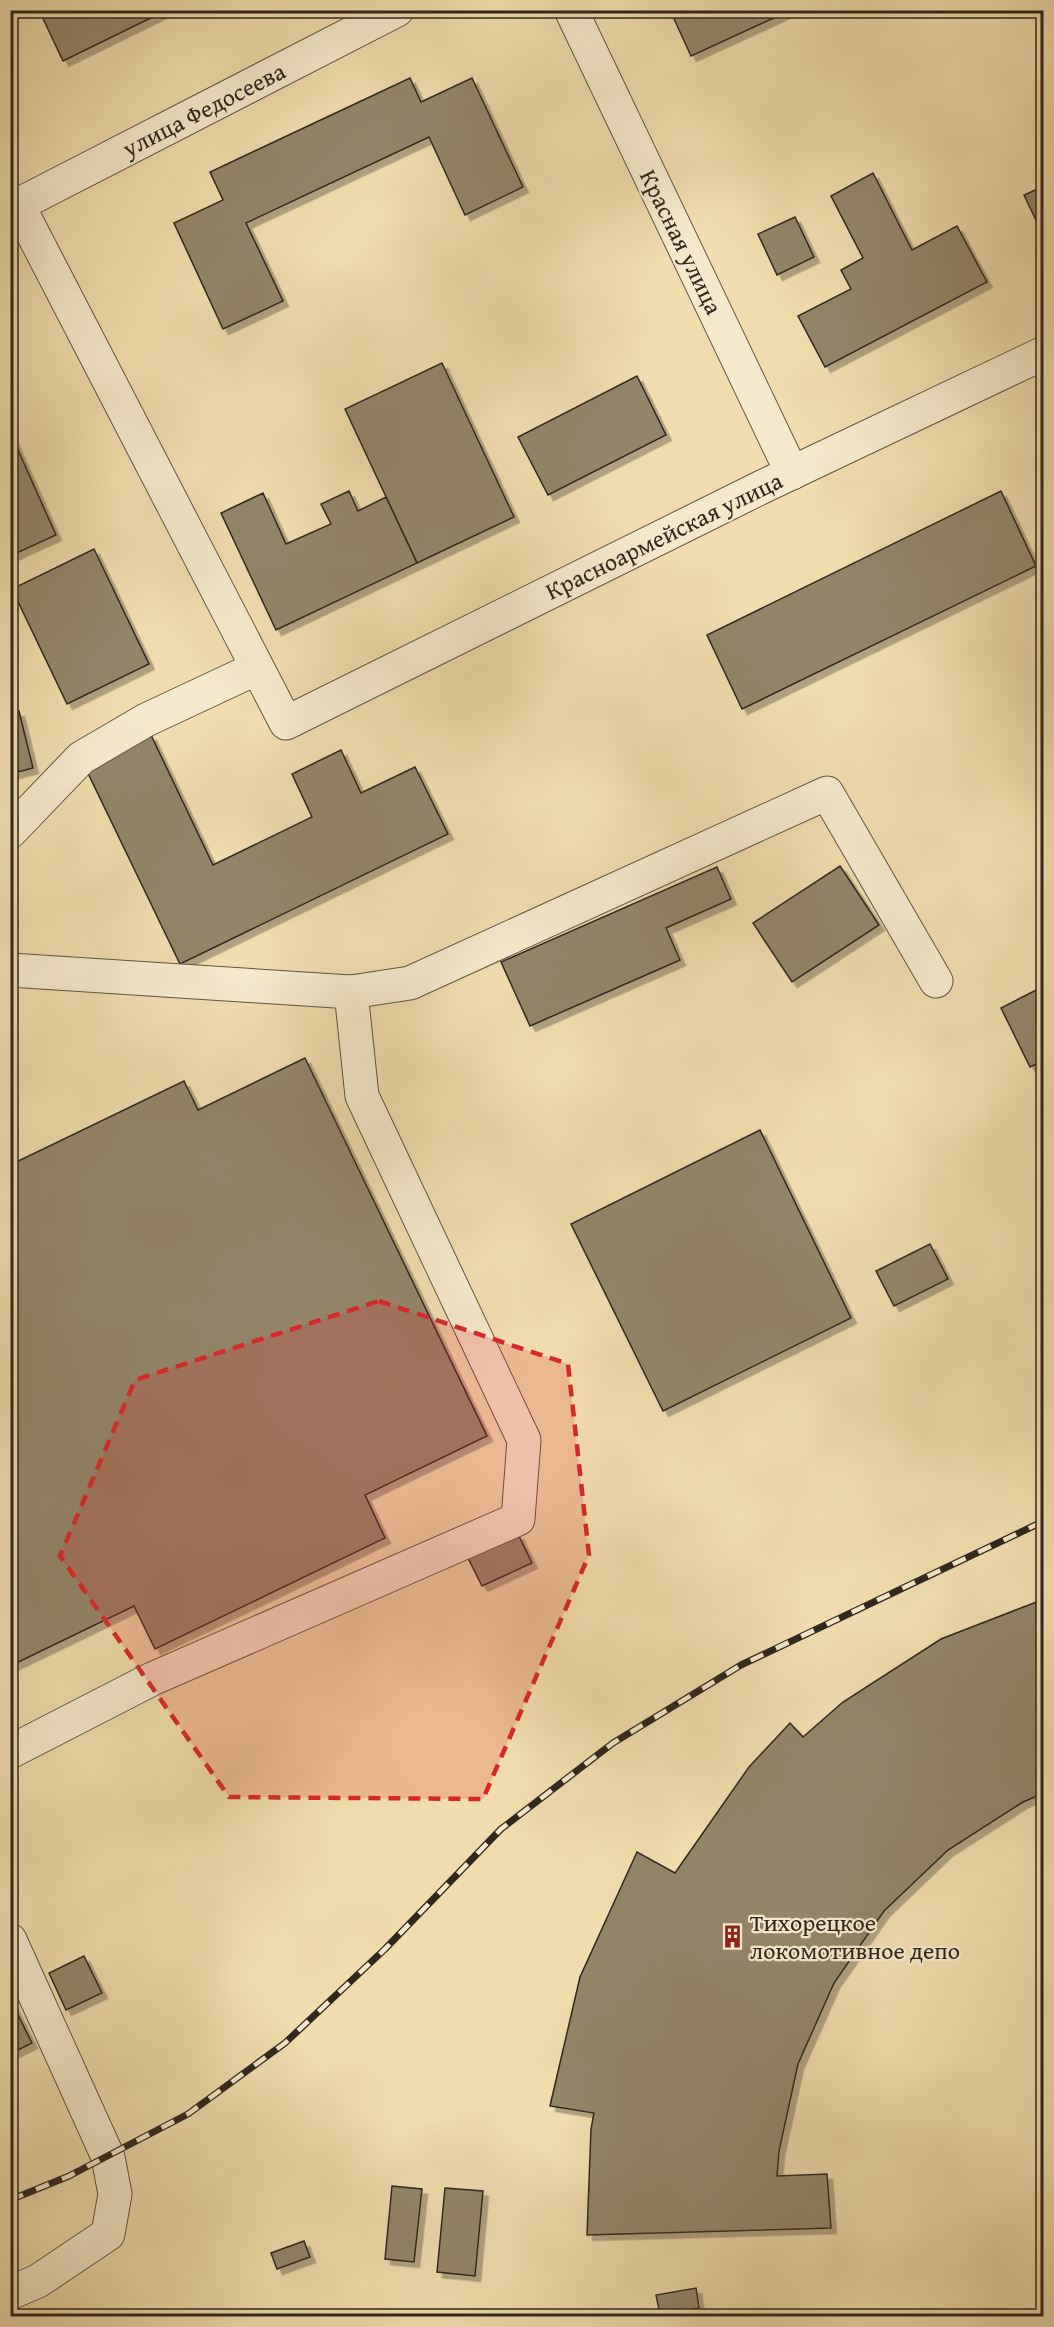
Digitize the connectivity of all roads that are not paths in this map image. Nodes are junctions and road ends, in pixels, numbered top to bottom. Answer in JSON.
{"nodes":[{"id":1,"x":397,"y":10,"type":"edge"},
{"id":2,"x":571,"y":10,"type":"edge"},
{"id":3,"x":14,"y":207,"type":"edge"},
{"id":4,"x":1044,"y":353,"type":"edge"},
{"id":5,"x":792,"y":473,"type":"junction"},
{"id":6,"x":257,"y":668,"type":"junction"},
{"id":7,"x":10,"y":832,"type":"edge"},
{"id":8,"x":10,"y":970,"type":"edge"},
{"id":9,"x":936,"y":981,"type":"dead end"},
{"id":10,"x":351,"y":992,"type":"junction"},
{"id":11,"x":10,"y":1752,"type":"edge"},
{"id":12,"x":10,"y":1940,"type":"edge"},
{"id":13,"x":10,"y":2293,"type":"edge"}],
"edges":[{"from":1,"to":3,"type":"street","name":"улица Федосеева"},
{"from":2,"to":5,"type":"street","name":"Красная улица"},
{"from":3,"to":6,"type":"street"},
{"from":4,"to":5,"type":"street","name":"Красноармейская улица"},
{"from":5,"to":6,"type":"street","name":"Красноармейская улица"},
{"from":6,"to":7,"type":"street"},
{"from":8,"to":10,"type":"street"},
{"from":9,"to":10,"type":"street"},
{"from":10,"to":11,"type":"street"},
{"from":12,"to":13,"type":"street"}]}
